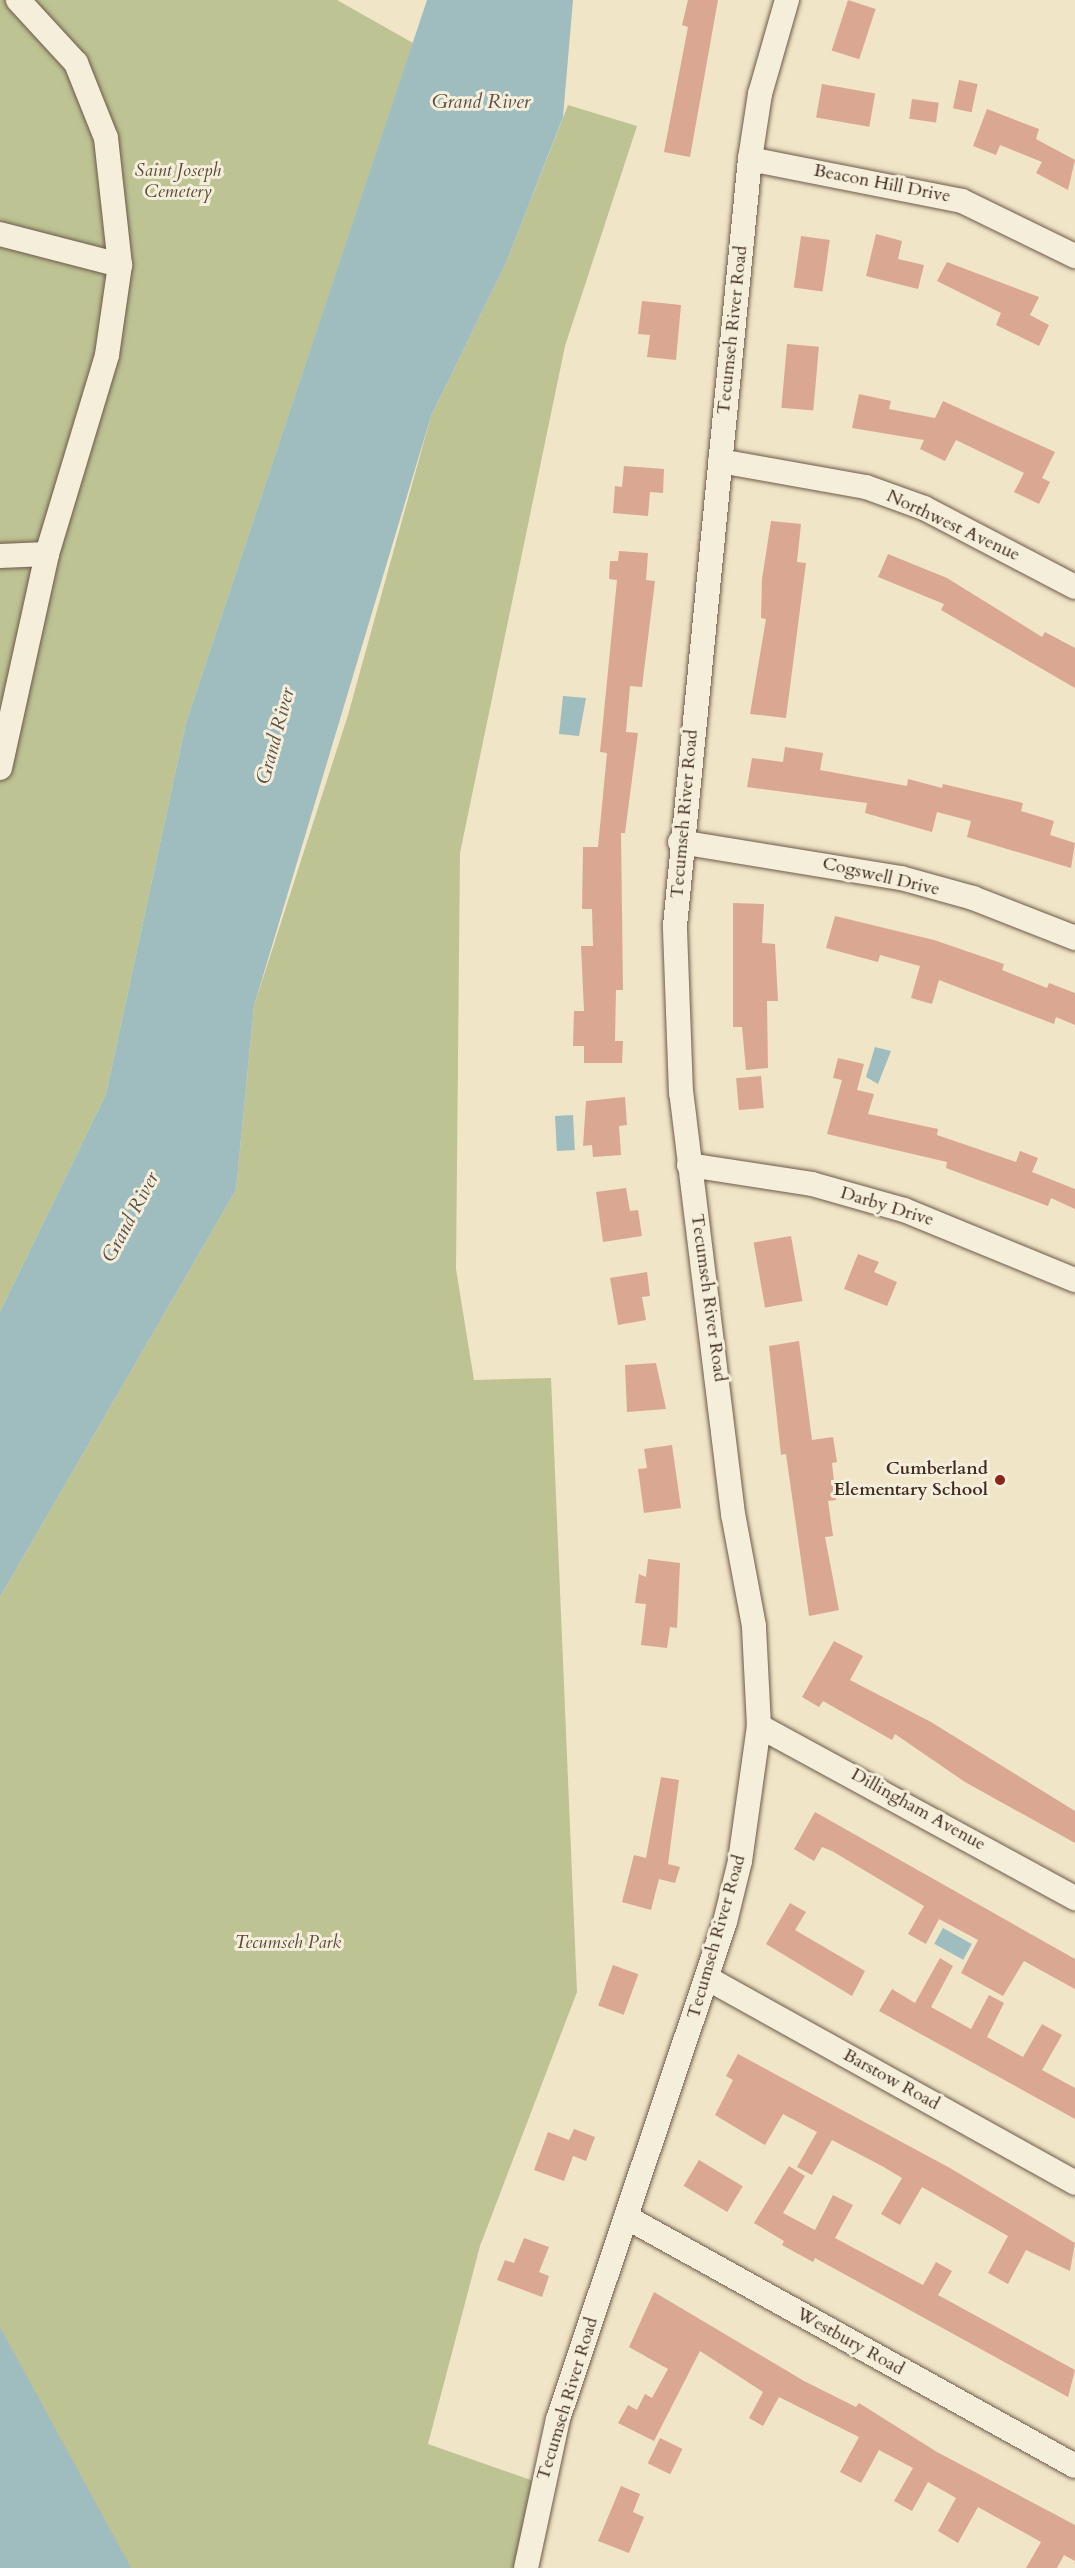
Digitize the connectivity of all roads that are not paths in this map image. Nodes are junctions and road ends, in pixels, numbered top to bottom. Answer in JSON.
{"nodes":[{"id":1,"x":18,"y":0,"type":"edge"},
{"id":2,"x":787,"y":0,"type":"edge"},
{"id":3,"x":750,"y":159,"type":"junction"},
{"id":4,"x":0,"y":234,"type":"edge"},
{"id":5,"x":1075,"y":256,"type":"edge"},
{"id":6,"x":120,"y":265,"type":"junction"},
{"id":7,"x":720,"y":461,"type":"junction"},
{"id":8,"x":47,"y":554,"type":"junction"},
{"id":9,"x":0,"y":556,"type":"edge"},
{"id":10,"x":1075,"y":587,"type":"edge"},
{"id":11,"x":0,"y":768,"type":"edge"},
{"id":12,"x":680,"y":842,"type":"junction"},
{"id":13,"x":1075,"y":939,"type":"edge"},
{"id":14,"x":689,"y":1165,"type":"junction"},
{"id":15,"x":1075,"y":1280,"type":"edge"},
{"id":16,"x":759,"y":1726,"type":"junction"},
{"id":17,"x":1075,"y":1898,"type":"edge"},
{"id":18,"x":708,"y":1978,"type":"junction"},
{"id":19,"x":1075,"y":2183,"type":"edge"},
{"id":20,"x":626,"y":2217,"type":"junction"},
{"id":21,"x":1075,"y":2466,"type":"edge"},
{"id":22,"x":526,"y":2568,"type":"edge"}],
"edges":[{"from":1,"to":6,"type":"street"},
{"from":2,"to":3,"type":"street","name":"Tecumseh River Road"},
{"from":3,"to":5,"type":"street","name":"Beacon Hill Drive"},
{"from":3,"to":7,"type":"street","name":"Tecumseh River Road"},
{"from":4,"to":6,"type":"street"},
{"from":6,"to":8,"type":"street"},
{"from":7,"to":10,"type":"street","name":"Northwest Avenue"},
{"from":7,"to":12,"type":"street","name":"Tecumseh River Road"},
{"from":8,"to":9,"type":"street"},
{"from":8,"to":11,"type":"street"},
{"from":12,"to":13,"type":"street","name":"Cogswell Drive"},
{"from":12,"to":14,"type":"street","name":"Tecumseh River Road"},
{"from":14,"to":15,"type":"street","name":"Darby Drive"},
{"from":14,"to":16,"type":"street","name":"Tecumseh River Road"},
{"from":16,"to":17,"type":"street","name":"Dillingham Avenue"},
{"from":16,"to":18,"type":"street","name":"Tecumseh River Road"},
{"from":18,"to":19,"type":"street","name":"Barstow Road"},
{"from":18,"to":20,"type":"street","name":"Tecumseh River Road"},
{"from":20,"to":21,"type":"street","name":"Westbury Road"},
{"from":20,"to":22,"type":"street","name":"Tecumseh River Road"}]}
